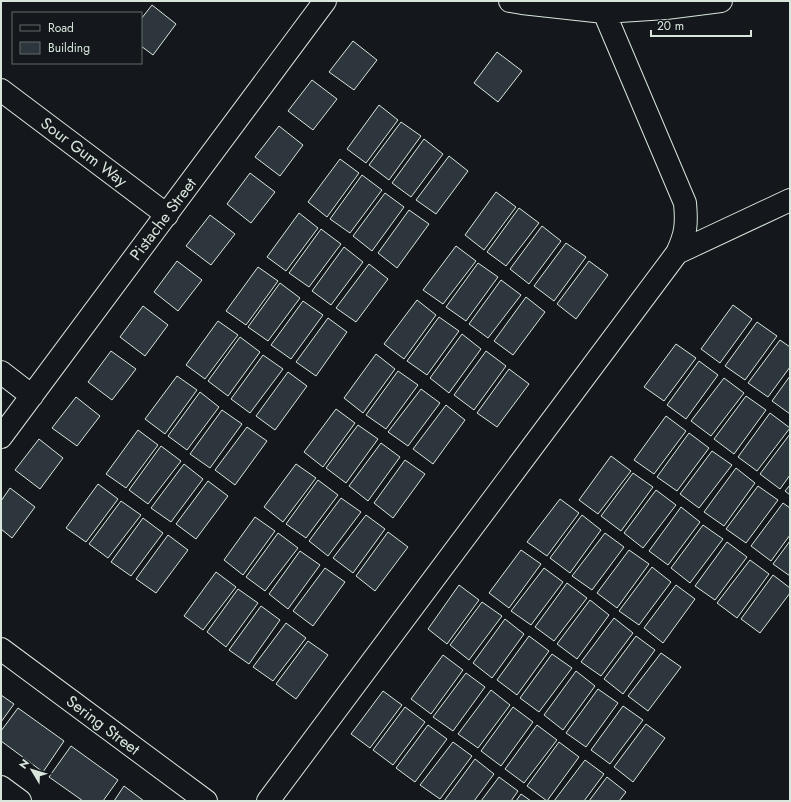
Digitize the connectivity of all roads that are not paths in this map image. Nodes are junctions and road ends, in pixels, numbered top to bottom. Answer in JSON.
{"nodes":[{"id":1,"x":325,"y":1,"type":"edge"},
{"id":2,"x":510,"y":1,"type":"edge"},
{"id":3,"x":722,"y":1,"type":"edge"},
{"id":4,"x":604,"y":12,"type":"junction"},
{"id":5,"x":1,"y":90,"type":"edge"},
{"id":6,"x":790,"y":200,"type":"edge"},
{"id":7,"x":167,"y":215,"type":"junction"},
{"id":8,"x":677,"y":253,"type":"junction"},
{"id":9,"x":1,"y":372,"type":"edge"},
{"id":10,"x":32,"y":396,"type":"junction"},
{"id":11,"x":1,"y":437,"type":"edge"},
{"id":12,"x":1,"y":649,"type":"edge"},
{"id":13,"x":1,"y":787,"type":"edge"},
{"id":14,"x":20,"y":801,"type":"edge"},
{"id":15,"x":206,"y":801,"type":"edge"},
{"id":16,"x":268,"y":801,"type":"edge"}],
"edges":[{"from":1,"to":7,"type":"street","name":"Pistache Street"},
{"from":2,"to":4,"type":"street"},
{"from":3,"to":4,"type":"street"},
{"from":4,"to":8,"type":"street"},
{"from":5,"to":7,"type":"street","name":"Sour Gum Way"},
{"from":6,"to":8,"type":"street"},
{"from":7,"to":10,"type":"street","name":"Pistache Street"},
{"from":8,"to":16,"type":"street"},
{"from":9,"to":10,"type":"street"},
{"from":10,"to":11,"type":"street","name":"Pistache Street"},
{"from":12,"to":15,"type":"street","name":"Sering Street"},
{"from":13,"to":14,"type":"street"}]}
